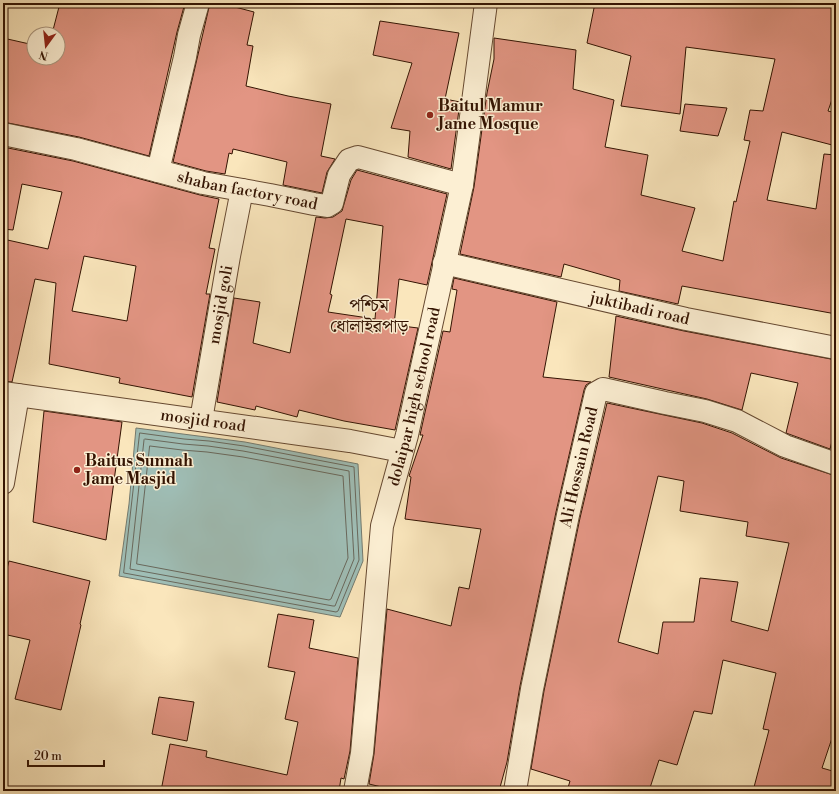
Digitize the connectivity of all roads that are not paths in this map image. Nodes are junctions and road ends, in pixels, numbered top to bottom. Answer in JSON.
{"nodes":[{"id":1,"x":198,"y":3,"type":"edge"},
{"id":2,"x":486,"y":3,"type":"edge"},
{"id":3,"x":3,"y":134,"type":"edge"},
{"id":4,"x":158,"y":171,"type":"junction"},
{"id":5,"x":462,"y":185,"type":"junction"},
{"id":6,"x":242,"y":190,"type":"junction"},
{"id":7,"x":444,"y":263,"type":"junction"},
{"id":8,"x":836,"y":348,"type":"edge"},
{"id":9,"x":10,"y":394,"type":"edge"},
{"id":10,"x":201,"y":420,"type":"junction"},
{"id":11,"x":402,"y":451,"type":"junction"},
{"id":12,"x":836,"y":464,"type":"edge"},
{"id":13,"x":3,"y":483,"type":"edge"},
{"id":14,"x":355,"y":791,"type":"edge"},
{"id":15,"x":515,"y":791,"type":"edge"}],
"edges":[{"from":1,"to":4,"type":"street"},
{"from":2,"to":5,"type":"street","name":"dolaipar high school road"},
{"from":3,"to":4,"type":"street","name":"shaban factory road"},
{"from":4,"to":6,"type":"street","name":"shaban factory road"},
{"from":5,"to":6,"type":"street","name":"shaban factory road"},
{"from":5,"to":7,"type":"street","name":"dolaipar high school road"},
{"from":6,"to":10,"type":"street","name":"mosjid goli"},
{"from":7,"to":8,"type":"street","name":"juktibadi road"},
{"from":7,"to":11,"type":"street","name":"dolaipar high school road"},
{"from":9,"to":10,"type":"street","name":"mosjid road"},
{"from":9,"to":13,"type":"street"},
{"from":10,"to":11,"type":"street","name":"mosjid road"},
{"from":11,"to":14,"type":"street","name":"dolaipar high school road"},
{"from":12,"to":15,"type":"street","name":"Ali Hossain Road"}]}
